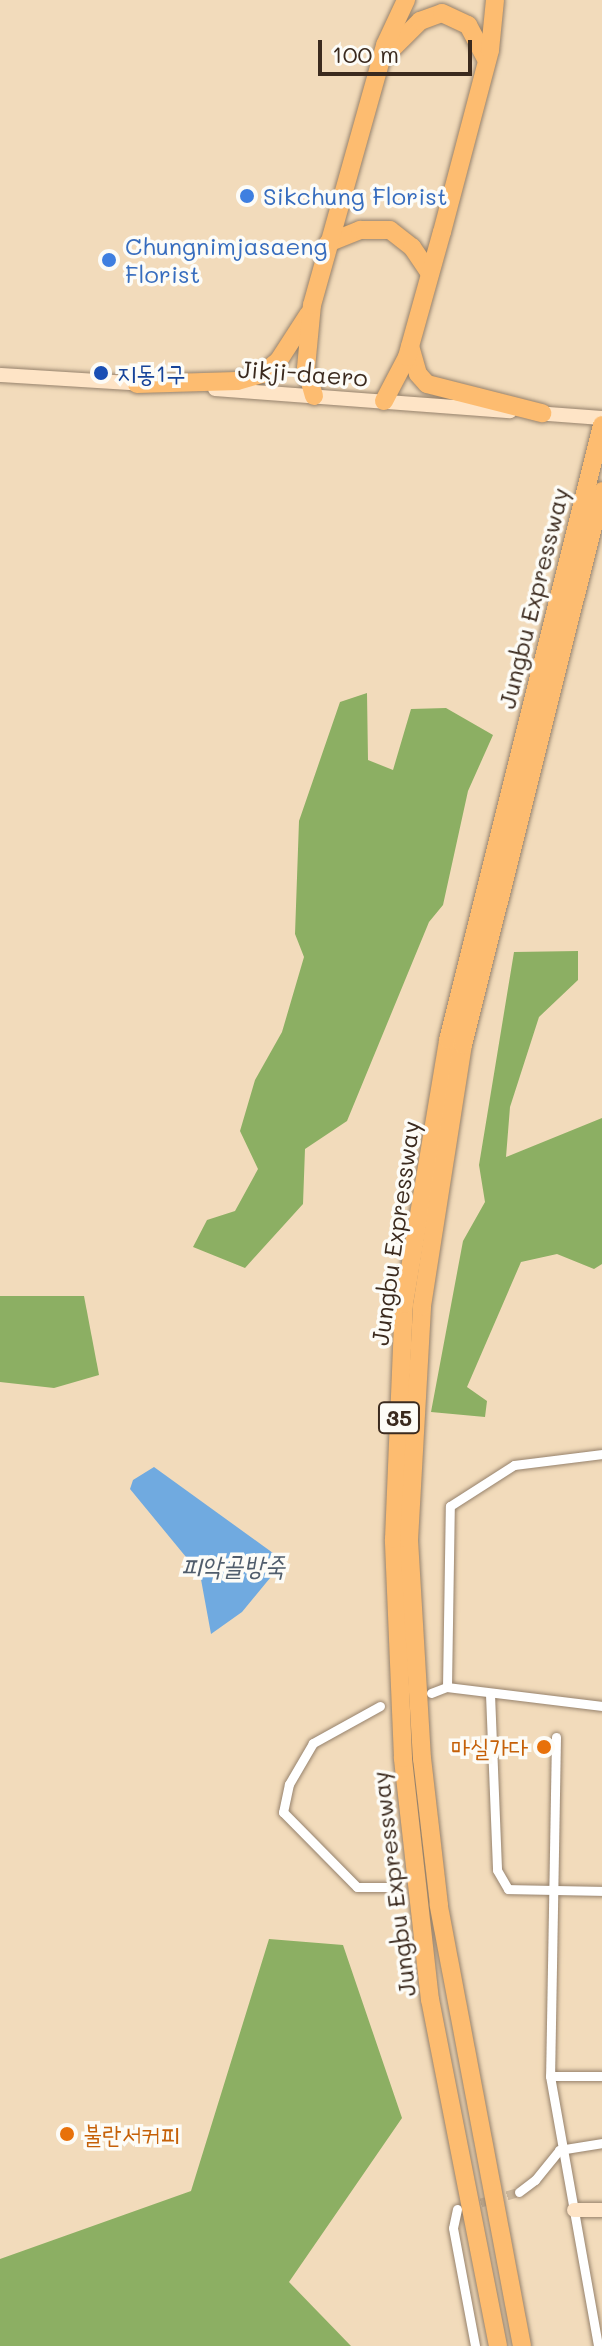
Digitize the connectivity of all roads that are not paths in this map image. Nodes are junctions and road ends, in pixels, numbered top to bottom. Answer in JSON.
{"nodes":[{"id":1,"x":406,"y":0,"type":"edge"},
{"id":2,"x":495,"y":0,"type":"edge"},
{"id":3,"x":487,"y":60,"type":"junction"},
{"id":4,"x":380,"y":61,"type":"junction"},
{"id":5,"x":328,"y":243,"type":"junction"},
{"id":6,"x":430,"y":274,"type":"junction"},
{"id":7,"x":312,"y":305,"type":"junction"},
{"id":8,"x":410,"y":346,"type":"junction"},
{"id":9,"x":0,"y":375,"type":"edge"},
{"id":10,"x":137,"y":384,"type":"junction"},
{"id":11,"x":314,"y":396,"type":"junction"},
{"id":12,"x":384,"y":401,"type":"junction"},
{"id":13,"x":542,"y":413,"type":"junction"},
{"id":14,"x":602,"y":418,"type":"edge"},
{"id":15,"x":602,"y":425,"type":"edge"},
{"id":16,"x":594,"y":499,"type":"edge"},
{"id":17,"x":602,"y":1454,"type":"edge"},
{"id":18,"x":447,"y":1687,"type":"junction"},
{"id":19,"x":431,"y":1693,"type":"dead end"},
{"id":20,"x":490,"y":1694,"type":"junction"},
{"id":21,"x":380,"y":1706,"type":"dead end"},
{"id":22,"x":602,"y":1706,"type":"edge"},
{"id":23,"x":556,"y":1737,"type":"dead end"},
{"id":24,"x":392,"y":1887,"type":"dead end"},
{"id":25,"x":556,"y":1891,"type":"junction"},
{"id":26,"x":602,"y":1891,"type":"edge"},
{"id":27,"x":550,"y":2076,"type":"junction"},
{"id":28,"x":602,"y":2076,"type":"edge"},
{"id":29,"x":602,"y":2143,"type":"edge"},
{"id":30,"x":563,"y":2149,"type":"junction"},
{"id":31,"x":519,"y":2192,"type":"tunnel mouth"},
{"id":32,"x":457,"y":2209,"type":"dead end"},
{"id":33,"x":574,"y":2210,"type":"junction"},
{"id":34,"x":602,"y":2210,"type":"edge"},
{"id":35,"x":475,"y":2346,"type":"edge"},
{"id":36,"x":498,"y":2346,"type":"edge"},
{"id":37,"x":522,"y":2346,"type":"edge"},
{"id":38,"x":598,"y":2346,"type":"edge"}],
"edges":[{"from":1,"to":4,"type":"highway"},
{"from":2,"to":3,"type":"highway"},
{"from":3,"to":4,"type":"highway"},
{"from":3,"to":6,"type":"highway"},
{"from":4,"to":5,"type":"highway"},
{"from":5,"to":6,"type":"highway"},
{"from":5,"to":7,"type":"highway"},
{"from":6,"to":8,"type":"highway"},
{"from":7,"to":10,"type":"highway"},
{"from":7,"to":11,"type":"highway"},
{"from":8,"to":12,"type":"highway"},
{"from":8,"to":13,"type":"highway"},
{"from":9,"to":10,"type":"main road","name":"Jikji-daero"},
{"from":10,"to":11,"type":"main road","name":"Jikji-daero"},
{"from":11,"to":12,"type":"main road","name":"Jikji-daero"},
{"from":12,"to":13,"type":"main road","name":"Jikji-daero"},
{"from":13,"to":14,"type":"main road","name":"Jikji-daero"},
{"from":15,"to":16,"type":"highway","name":"Jungbu Expressway","number":"35"},
{"from":16,"to":36,"type":"highway","name":"Jungbu Expressway","number":"35"},
{"from":16,"to":37,"type":"highway","name":"Jungbu Expressway","number":"35"},
{"from":17,"to":18,"type":"street"},
{"from":18,"to":19,"type":"street"},
{"from":18,"to":20,"type":"street"},
{"from":20,"to":22,"type":"street"},
{"from":20,"to":25,"type":"street"},
{"from":21,"to":24,"type":"street"},
{"from":23,"to":25,"type":"street"},
{"from":25,"to":26,"type":"street"},
{"from":25,"to":27,"type":"street"},
{"from":27,"to":28,"type":"street"},
{"from":27,"to":30,"type":"street"},
{"from":29,"to":30,"type":"street"},
{"from":30,"to":31,"type":"street"},
{"from":30,"to":33,"type":"street"},
{"from":32,"to":35,"type":"street"},
{"from":33,"to":34,"type":"main road"},
{"from":33,"to":38,"type":"street"}]}
